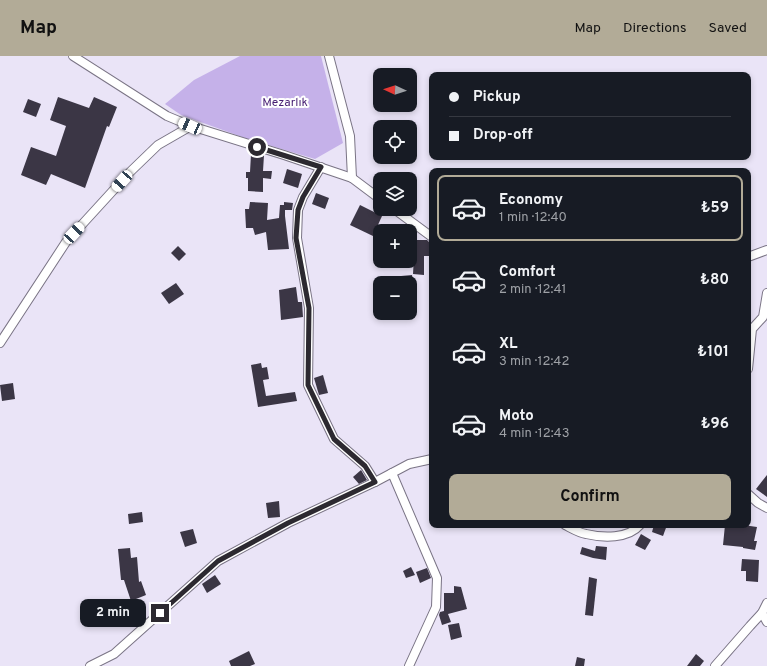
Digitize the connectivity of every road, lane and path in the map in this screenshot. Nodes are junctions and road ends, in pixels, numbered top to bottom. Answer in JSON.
{"nodes":[{"id":1,"x":73,"y":56,"type":"edge"},
{"id":2,"x":329,"y":56,"type":"edge"},
{"id":3,"x":190,"y":126,"type":"junction"},
{"id":4,"x":321,"y":167,"type":"junction"},
{"id":5,"x":352,"y":178,"type":"junction"},
{"id":6,"x":373,"y":194,"type":"edge"},
{"id":7,"x":404,"y":216,"type":"edge"},
{"id":8,"x":429,"y":235,"type":"edge"},
{"id":9,"x":767,"y":250,"type":"edge"},
{"id":10,"x":751,"y":256,"type":"edge"},
{"id":11,"x":767,"y":292,"type":"edge"},
{"id":12,"x":765,"y":315,"type":"edge"},
{"id":13,"x":751,"y":339,"type":"edge"},
{"id":14,"x":0,"y":343,"type":"edge"},
{"id":15,"x":429,"y":460,"type":"edge"},
{"id":16,"x":392,"y":473,"type":"junction"},
{"id":17,"x":375,"y":482,"type":"junction"},
{"id":18,"x":751,"y":497,"type":"edge"},
{"id":19,"x":767,"y":508,"type":"edge"},
{"id":20,"x":572,"y":528,"type":"edge"},
{"id":21,"x":638,"y":528,"type":"edge"},
{"id":22,"x":767,"y":603,"type":"edge"},
{"id":23,"x":762,"y":613,"type":"junction"},
{"id":24,"x":767,"y":622,"type":"edge"},
{"id":25,"x":90,"y":666,"type":"edge"},
{"id":26,"x":409,"y":666,"type":"edge"},
{"id":27,"x":715,"y":666,"type":"edge"}],
"edges":[{"from":1,"to":3,"type":"street"},
{"from":2,"to":5,"type":"street"},
{"from":3,"to":4,"type":"street"},
{"from":3,"to":14,"type":"street"},
{"from":4,"to":5,"type":"street"},
{"from":4,"to":17,"type":"street"},
{"from":5,"to":6,"type":"street"},
{"from":7,"to":8,"type":"street"},
{"from":9,"to":10,"type":"street"},
{"from":11,"to":12,"type":"street"},
{"from":12,"to":13,"type":"street"},
{"from":15,"to":16,"type":"street"},
{"from":16,"to":17,"type":"street"},
{"from":16,"to":26,"type":"street"},
{"from":17,"to":25,"type":"street"},
{"from":18,"to":19,"type":"street"},
{"from":20,"to":21,"type":"street"},
{"from":22,"to":23,"type":"street"},
{"from":23,"to":24,"type":"street"},
{"from":23,"to":27,"type":"street"}]}
